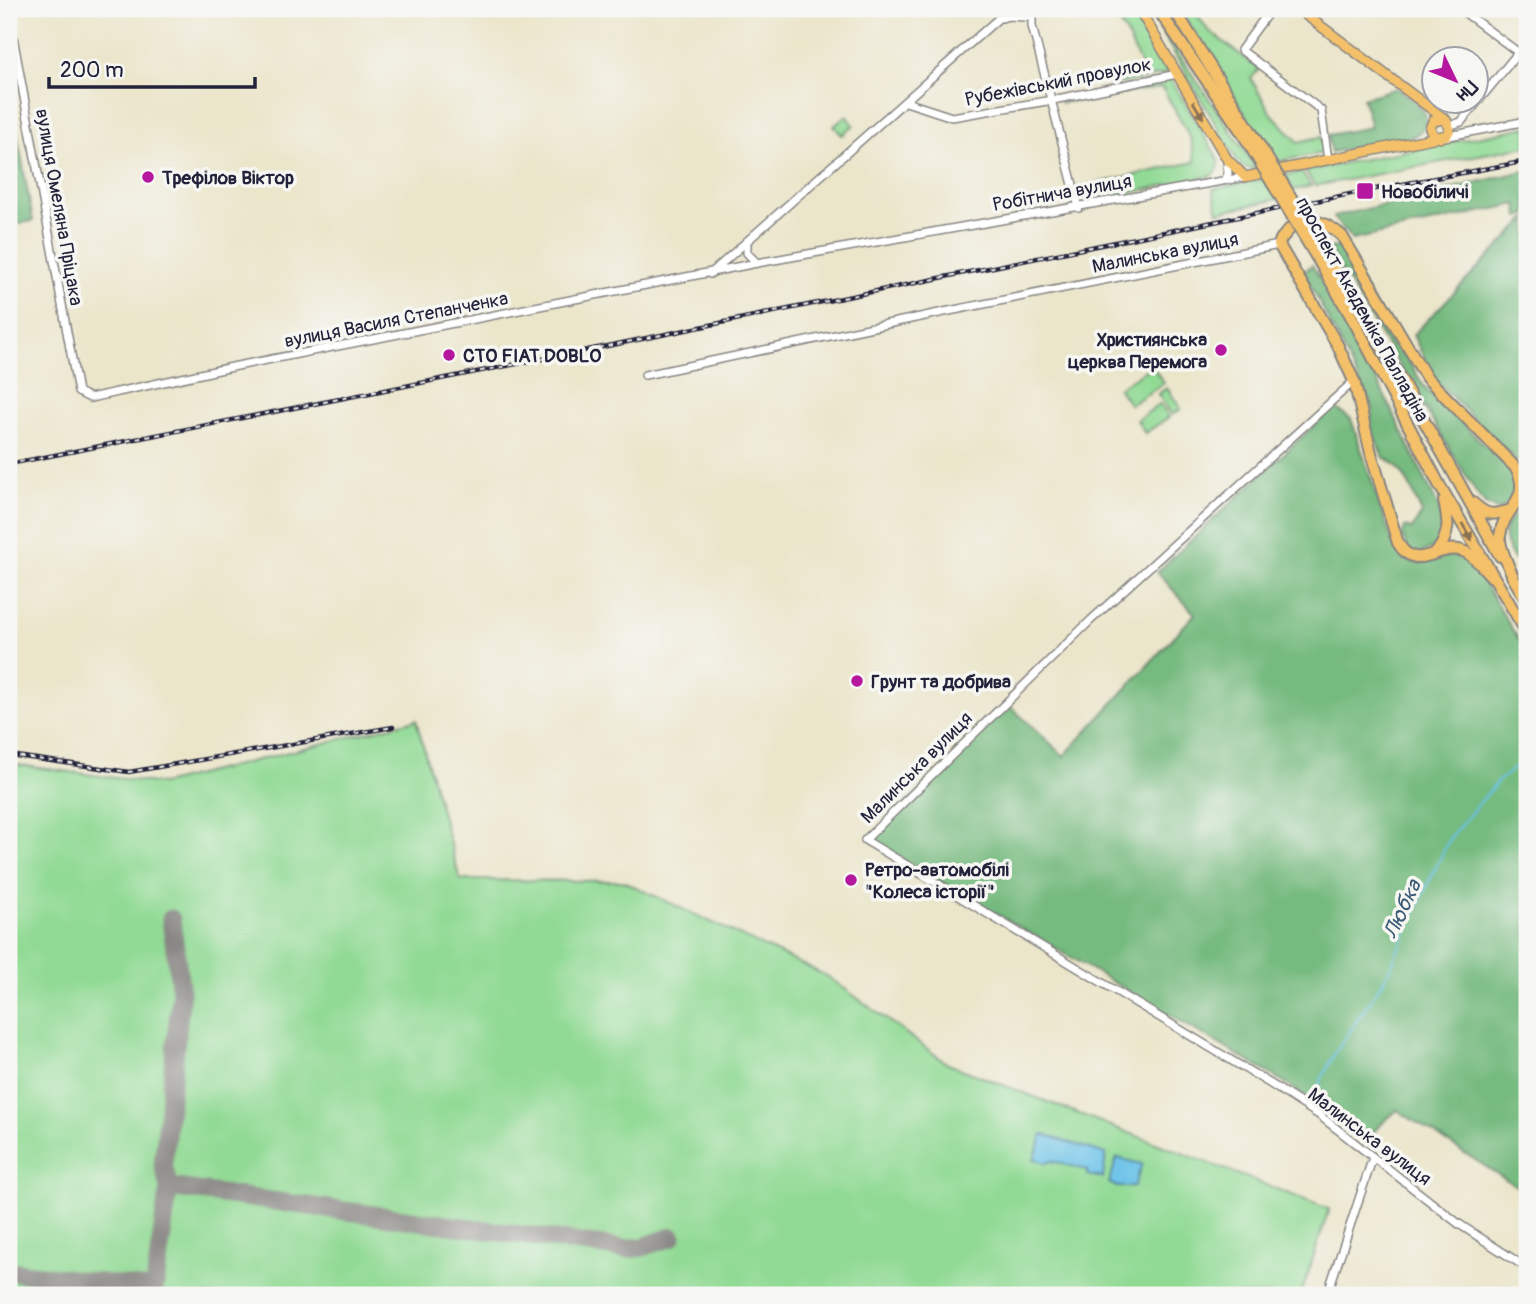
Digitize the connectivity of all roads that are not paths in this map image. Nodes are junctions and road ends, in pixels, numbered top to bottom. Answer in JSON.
{"nodes":[{"id":1,"x":1139,"y":9,"type":"edge"},
{"id":2,"x":1158,"y":9,"type":"edge"},
{"id":3,"x":1174,"y":9,"type":"edge"},
{"id":4,"x":1271,"y":9,"type":"edge"},
{"id":5,"x":1298,"y":9,"type":"edge"},
{"id":6,"x":1460,"y":9,"type":"edge"},
{"id":7,"x":1032,"y":10,"type":"edge"},
{"id":8,"x":1015,"y":13,"type":"edge"},
{"id":9,"x":9,"y":15,"type":"edge"},
{"id":10,"x":995,"y":21,"type":"junction"},
{"id":11,"x":1032,"y":26,"type":"junction"},
{"id":12,"x":1527,"y":42,"type":"edge"},
{"id":13,"x":1519,"y":53,"type":"junction"},
{"id":14,"x":1177,"y":74,"type":"junction"},
{"id":15,"x":1420,"y":99,"type":"edge"},
{"id":16,"x":1053,"y":100,"type":"junction"},
{"id":17,"x":905,"y":102,"type":"junction"},
{"id":18,"x":1430,"y":116,"type":"edge"},
{"id":19,"x":1440,"y":116,"type":"edge"},
{"id":20,"x":1527,"y":121,"type":"edge"},
{"id":21,"x":1447,"y":122,"type":"junction"},
{"id":22,"x":1430,"y":126,"type":"junction"},
{"id":23,"x":1246,"y":132,"type":"junction"},
{"id":24,"x":1467,"y":133,"type":"junction"},
{"id":25,"x":1442,"y":137,"type":"junction"},
{"id":26,"x":1419,"y":142,"type":"junction"},
{"id":27,"x":1227,"y":159,"type":"junction"},
{"id":28,"x":1328,"y":160,"type":"junction"},
{"id":29,"x":1245,"y":177,"type":"junction"},
{"id":30,"x":1225,"y":180,"type":"junction"},
{"id":31,"x":1079,"y":208,"type":"junction"},
{"id":32,"x":747,"y":240,"type":"junction"},
{"id":33,"x":1279,"y":245,"type":"junction"},
{"id":34,"x":757,"y":264,"type":"junction"},
{"id":35,"x":710,"y":274,"type":"junction"},
{"id":36,"x":1333,"y":276,"type":"junction"},
{"id":37,"x":645,"y":375,"type":"dead end"},
{"id":38,"x":1354,"y":380,"type":"junction"},
{"id":39,"x":90,"y":398,"type":"joint"},
{"id":40,"x":1440,"y":486,"type":"junction"},
{"id":41,"x":1466,"y":496,"type":"junction"},
{"id":42,"x":1511,"y":510,"type":"junction"},
{"id":43,"x":1436,"y":553,"type":"junction"},
{"id":44,"x":1493,"y":576,"type":"junction"},
{"id":45,"x":1514,"y":579,"type":"junction"},
{"id":46,"x":1527,"y":601,"type":"edge"},
{"id":47,"x":1527,"y":633,"type":"edge"},
{"id":48,"x":1373,"y":1157,"type":"junction"},
{"id":49,"x":1527,"y":1268,"type":"edge"},
{"id":50,"x":1328,"y":1295,"type":"edge"}],
"edges":[{"from":1,"to":14,"type":"main road"},
{"from":2,"to":23,"type":"highway","name":"проспект Академіка Палладіна"},
{"from":3,"to":23,"type":"highway","name":"проспект Академіка Палладіна"},
{"from":4,"to":28,"type":"street"},
{"from":5,"to":15,"type":"main road"},
{"from":6,"to":13,"type":"street"},
{"from":7,"to":8,"type":"street"},
{"from":7,"to":11,"type":"street"},
{"from":8,"to":10,"type":"street"},
{"from":8,"to":10,"type":"street"},
{"from":8,"to":11,"type":"street"},
{"from":9,"to":39,"type":"street","name":"вулиця Омеляна Пріцака"},
{"from":10,"to":17,"type":"street"},
{"from":11,"to":16,"type":"street"},
{"from":12,"to":13,"type":"street"},
{"from":13,"to":21,"type":"street"},
{"from":14,"to":16,"type":"street","name":"Рубежівський провулок"},
{"from":14,"to":27,"type":"main road","one_way":true},
{"from":16,"to":17,"type":"street","name":"Рубежівський провулок"},
{"from":16,"to":31,"type":"street"},
{"from":17,"to":32,"type":"street"},
{"from":18,"to":22,"type":"main road"},
{"from":19,"to":21,"type":"main road"},
{"from":20,"to":24,"type":"street"},
{"from":21,"to":22,"type":"main road"},
{"from":21,"to":24,"type":"street"},
{"from":21,"to":25,"type":"main road"},
{"from":22,"to":25,"type":"main road"},
{"from":22,"to":26,"type":"main road"},
{"from":23,"to":36,"type":"highway","name":"проспект Академіка Палладіна","bridge":true},
{"from":24,"to":25,"type":"street"},
{"from":25,"to":26,"type":"main road","name":"Робітнича вулиця"},
{"from":26,"to":28,"type":"main road","name":"Робітнича вулиця"},
{"from":27,"to":29,"type":"main road"},
{"from":27,"to":30,"type":"street"},
{"from":28,"to":29,"type":"main road","name":"Робітнича вулиця"},
{"from":29,"to":30,"type":"street","name":"Робітнича вулиця"},
{"from":30,"to":31,"type":"street","name":"Робітнича вулиця"},
{"from":31,"to":34,"type":"street","name":"Робітнича вулиця"},
{"from":32,"to":34,"type":"street"},
{"from":32,"to":35,"type":"street"},
{"from":33,"to":37,"type":"street","name":"Малинська вулиця"},
{"from":33,"to":38,"type":"highway"},
{"from":33,"to":42,"type":"highway"},
{"from":34,"to":35,"type":"street","name":"Робітнича вулиця"},
{"from":35,"to":39,"type":"street","name":"вулиця Василя Степанченка"},
{"from":36,"to":40,"type":"highway","name":"проспект Академіка Палладіна"},
{"from":36,"to":41,"type":"highway","name":"проспект Академіка Палладіна"},
{"from":38,"to":43,"type":"highway"},
{"from":38,"to":48,"type":"street","name":"Малинська вулиця"},
{"from":40,"to":43,"type":"highway"},
{"from":40,"to":44,"type":"highway","name":"проспект Академіка Палладіна","one_way":true},
{"from":41,"to":42,"type":"highway"},
{"from":41,"to":45,"type":"highway","name":"проспект Академіка Палладіна"},
{"from":42,"to":45,"type":"highway"},
{"from":43,"to":44,"type":"highway"},
{"from":44,"to":47,"type":"highway","name":"проспект Академіка Палладіна"},
{"from":45,"to":46,"type":"highway","name":"проспект Академіка Палладіна"},
{"from":48,"to":49,"type":"street","name":"Малинська вулиця"},
{"from":48,"to":50,"type":"street"}]}
